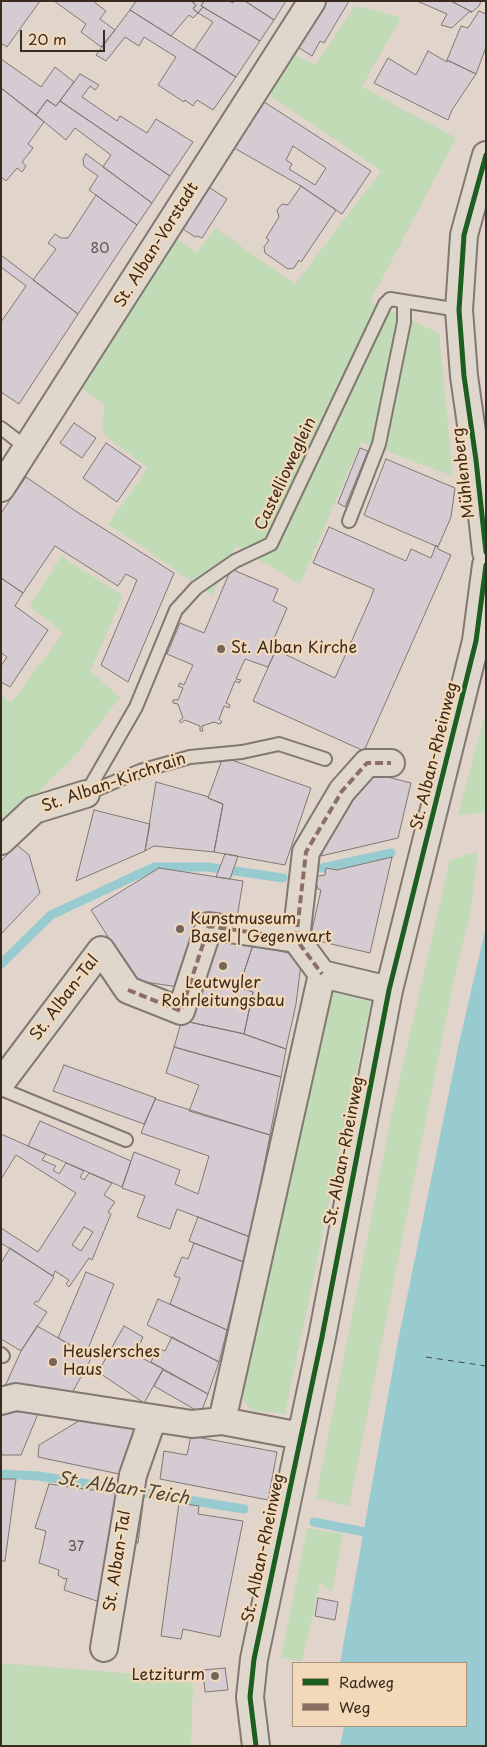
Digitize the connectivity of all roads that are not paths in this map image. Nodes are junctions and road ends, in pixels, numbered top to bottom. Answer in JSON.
{"nodes":[{"id":1,"x":312,"y":1,"type":"edge"},
{"id":2,"x":486,"y":155,"type":"edge"},
{"id":3,"x":404,"y":302,"type":"junction"},
{"id":4,"x":459,"y":310,"type":"junction"},
{"id":5,"x":1,"y":428,"type":"edge"},
{"id":6,"x":27,"y":448,"type":"junction"},
{"id":7,"x":1,"y":488,"type":"edge"},
{"id":8,"x":349,"y":521,"type":"dead end"},
{"id":9,"x":486,"y":552,"type":"edge"},
{"id":10,"x":486,"y":565,"type":"edge"},
{"id":11,"x":325,"y":759,"type":"dead end"},
{"id":12,"x":391,"y":763,"type":"dead end"},
{"id":13,"x":86,"y":794,"type":"junction"},
{"id":14,"x":1,"y":841,"type":"edge"},
{"id":15,"x":296,"y":939,"type":"junction"},
{"id":16,"x":322,"y":974,"type":"junction"},
{"id":17,"x":389,"y":990,"type":"junction"},
{"id":18,"x":1,"y":1083,"type":"edge"},
{"id":19,"x":1,"y":1089,"type":"edge"},
{"id":20,"x":126,"y":1140,"type":"dead end"},
{"id":21,"x":1,"y":1401,"type":"edge"},
{"id":22,"x":153,"y":1418,"type":"junction"},
{"id":23,"x":222,"y":1421,"type":"junction"},
{"id":24,"x":301,"y":1436,"type":"junction"},
{"id":25,"x":104,"y":1648,"type":"dead end"},
{"id":26,"x":256,"y":1746,"type":"edge"}],
"edges":[{"from":1,"to":6,"type":"street","name":"St. Alban-Vorstadt"},
{"from":2,"to":4,"type":"street","name":"Mühlenberg"},
{"from":3,"to":4,"type":"lane","name":"Castellioweglein"},
{"from":3,"to":8,"type":"lane"},
{"from":3,"to":13,"type":"lane","name":"Castellioweglein"},
{"from":4,"to":9,"type":"street","name":"Mühlenberg"},
{"from":5,"to":6,"type":"lane"},
{"from":6,"to":7,"type":"street","name":"St. Alban-Vorstadt"},
{"from":10,"to":17,"type":"street","name":"St. Alban-Rheinweg"},
{"from":11,"to":13,"type":"lane","name":"St. Alban-Kirchrain"},
{"from":12,"to":15,"type":"street"},
{"from":13,"to":14,"type":"street","name":"St. Alban-Kirchrain"},
{"from":15,"to":16,"type":"street"},
{"from":15,"to":18,"type":"street","name":"St. Alban-Tal"},
{"from":16,"to":17,"type":"street"},
{"from":16,"to":23,"type":"street"},
{"from":17,"to":24,"type":"street","name":"St. Alban-Rheinweg"},
{"from":19,"to":20,"type":"lane"},
{"from":21,"to":22,"type":"street"},
{"from":22,"to":23,"type":"street"},
{"from":22,"to":25,"type":"street","name":"St. Alban-Tal"},
{"from":23,"to":24,"type":"street"},
{"from":24,"to":26,"type":"street","name":"St. Alban-Rheinweg"}]}
